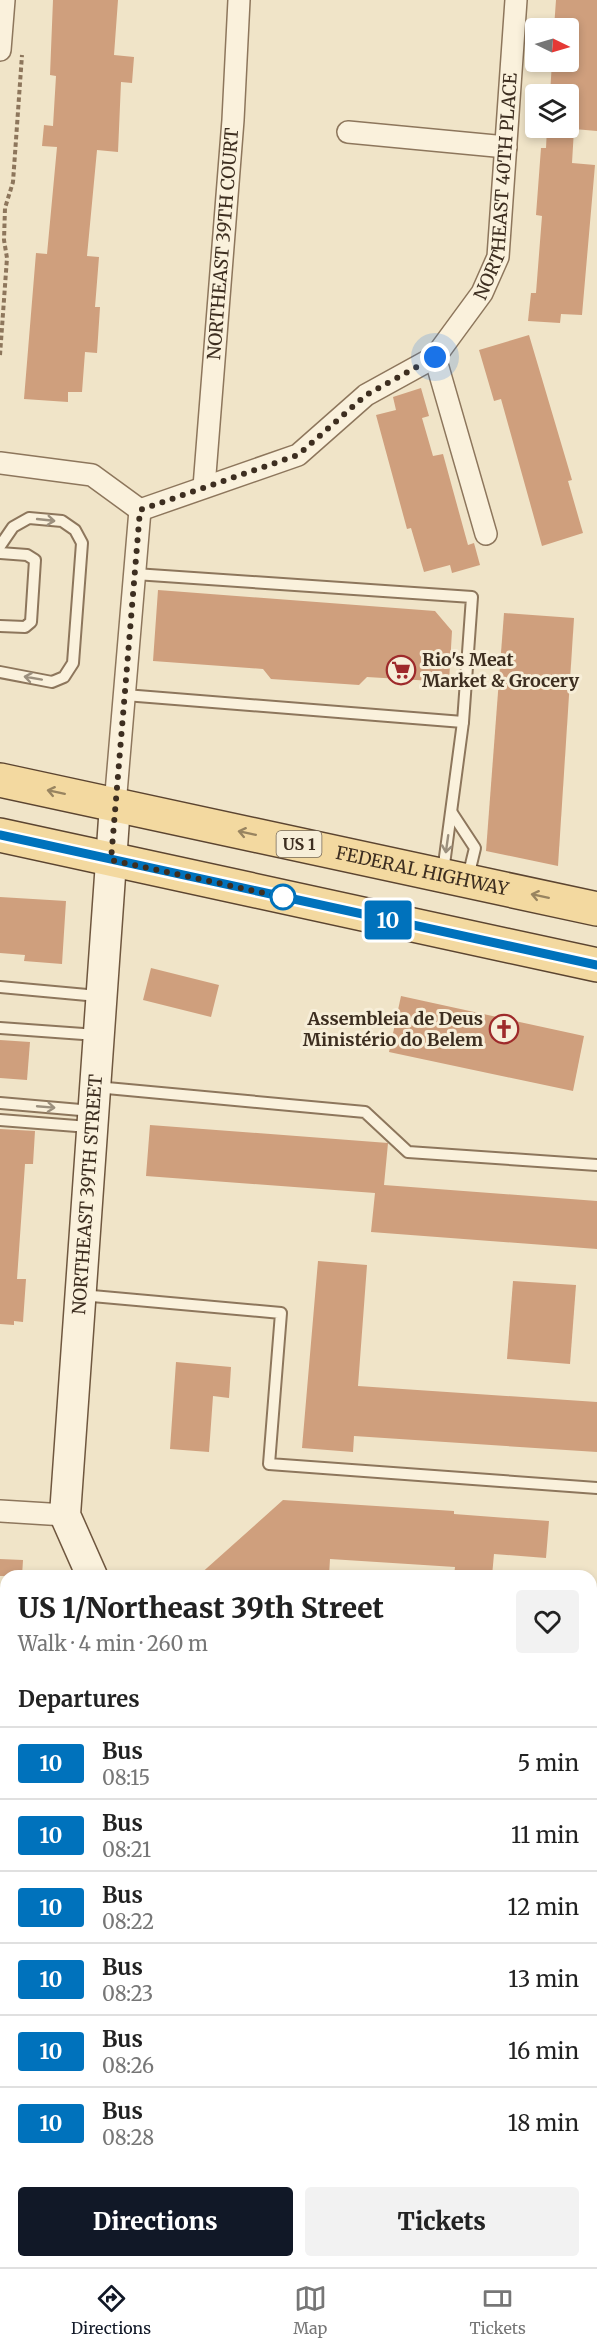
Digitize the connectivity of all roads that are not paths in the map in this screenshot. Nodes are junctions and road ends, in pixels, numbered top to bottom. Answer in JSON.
{"nodes":[{"id":1,"x":239,"y":0,"type":"edge"},
{"id":2,"x":516,"y":0,"type":"edge"},
{"id":3,"x":2,"y":12,"type":"edge"},
{"id":4,"x":0,"y":50,"type":"edge"},
{"id":5,"x":348,"y":132,"type":"dead end"},
{"id":6,"x":506,"y":147,"type":"junction"},
{"id":7,"x":435,"y":357,"type":"junction"},
{"id":8,"x":0,"y":463,"type":"edge"},
{"id":9,"x":204,"y":488,"type":"junction"},
{"id":10,"x":140,"y":510,"type":"junction"},
{"id":11,"x":486,"y":534,"type":"dead end"},
{"id":12,"x":0,"y":546,"type":"edge"},
{"id":13,"x":0,"y":553,"type":"edge"},
{"id":14,"x":135,"y":574,"type":"junction"},
{"id":15,"x":0,"y":626,"type":"edge"},
{"id":16,"x":0,"y":672,"type":"edge"},
{"id":17,"x":125,"y":695,"type":"junction"},
{"id":18,"x":463,"y":722,"type":"junction"},
{"id":19,"x":0,"y":780,"type":"edge"},
{"id":20,"x":115,"y":805,"type":"junction"},
{"id":21,"x":452,"y":813,"type":"junction"},
{"id":22,"x":0,"y":836,"type":"edge"},
{"id":23,"x":111,"y":860,"type":"junction"},
{"id":24,"x":455,"y":878,"type":"junction"},
{"id":25,"x":597,"y":909,"type":"edge"},
{"id":26,"x":597,"y":965,"type":"edge"},
{"id":27,"x":0,"y":987,"type":"edge"},
{"id":28,"x":100,"y":996,"type":"junction"},
{"id":29,"x":0,"y":1028,"type":"edge"},
{"id":30,"x":98,"y":1035,"type":"junction"},
{"id":31,"x":0,"y":1103,"type":"edge"},
{"id":32,"x":92,"y":1108,"type":"junction"},
{"id":33,"x":0,"y":1120,"type":"edge"},
{"id":34,"x":597,"y":1165,"type":"edge"},
{"id":35,"x":81,"y":1295,"type":"junction"},
{"id":36,"x":597,"y":1488,"type":"edge"},
{"id":37,"x":0,"y":1511,"type":"edge"},
{"id":38,"x":65,"y":1515,"type":"junction"},
{"id":39,"x":89,"y":1570,"type":"edge"}],
"edges":[{"from":1,"to":9,"type":"street","name":"NORTHEAST 39TH COURT"},
{"from":2,"to":6,"type":"street","name":"NORTHEAST 40TH PLACE"},
{"from":3,"to":4,"type":"street"},
{"from":5,"to":6,"type":"street"},
{"from":6,"to":7,"type":"street","name":"NORTHEAST 40TH PLACE"},
{"from":7,"to":9,"type":"street"},
{"from":7,"to":11,"type":"street"},
{"from":8,"to":10,"type":"street"},
{"from":9,"to":10,"type":"street"},
{"from":10,"to":14,"type":"street"},
{"from":12,"to":16,"type":"lane","one_way":true},
{"from":13,"to":15,"type":"lane"},
{"from":14,"to":17,"type":"street"},
{"from":14,"to":18,"type":"lane"},
{"from":17,"to":18,"type":"lane"},
{"from":17,"to":20,"type":"street"},
{"from":18,"to":21,"type":"lane"},
{"from":20,"to":19,"type":"main road","name":"FEDERAL HIGHWAY","number":"US 1","one_way":true},
{"from":20,"to":23,"type":"street","name":"NORTHEAST 39TH STREET"},
{"from":24,"to":20,"type":"main road","name":"FEDERAL HIGHWAY","number":"US 1","one_way":true},
{"from":21,"to":24,"type":"lane","one_way":true},
{"from":21,"to":24,"type":"lane"},
{"from":22,"to":23,"type":"main road"},
{"from":23,"to":26,"type":"main road"},
{"from":23,"to":28,"type":"street","name":"NORTHEAST 39TH STREET"},
{"from":25,"to":24,"type":"main road","name":"FEDERAL HIGHWAY","number":"US 1","one_way":true},
{"from":27,"to":28,"type":"lane"},
{"from":28,"to":30,"type":"street","name":"NORTHEAST 39TH STREET"},
{"from":29,"to":30,"type":"lane"},
{"from":30,"to":32,"type":"street","name":"NORTHEAST 39TH STREET"},
{"from":31,"to":32,"type":"lane","one_way":true},
{"from":32,"to":33,"type":"lane"},
{"from":32,"to":34,"type":"lane"},
{"from":32,"to":35,"type":"street","name":"NORTHEAST 39TH STREET"},
{"from":35,"to":36,"type":"lane"},
{"from":35,"to":38,"type":"street","name":"NORTHEAST 39TH STREET"},
{"from":37,"to":38,"type":"street"},
{"from":38,"to":39,"type":"street","name":"NORTHEAST 39TH STREET"}]}
